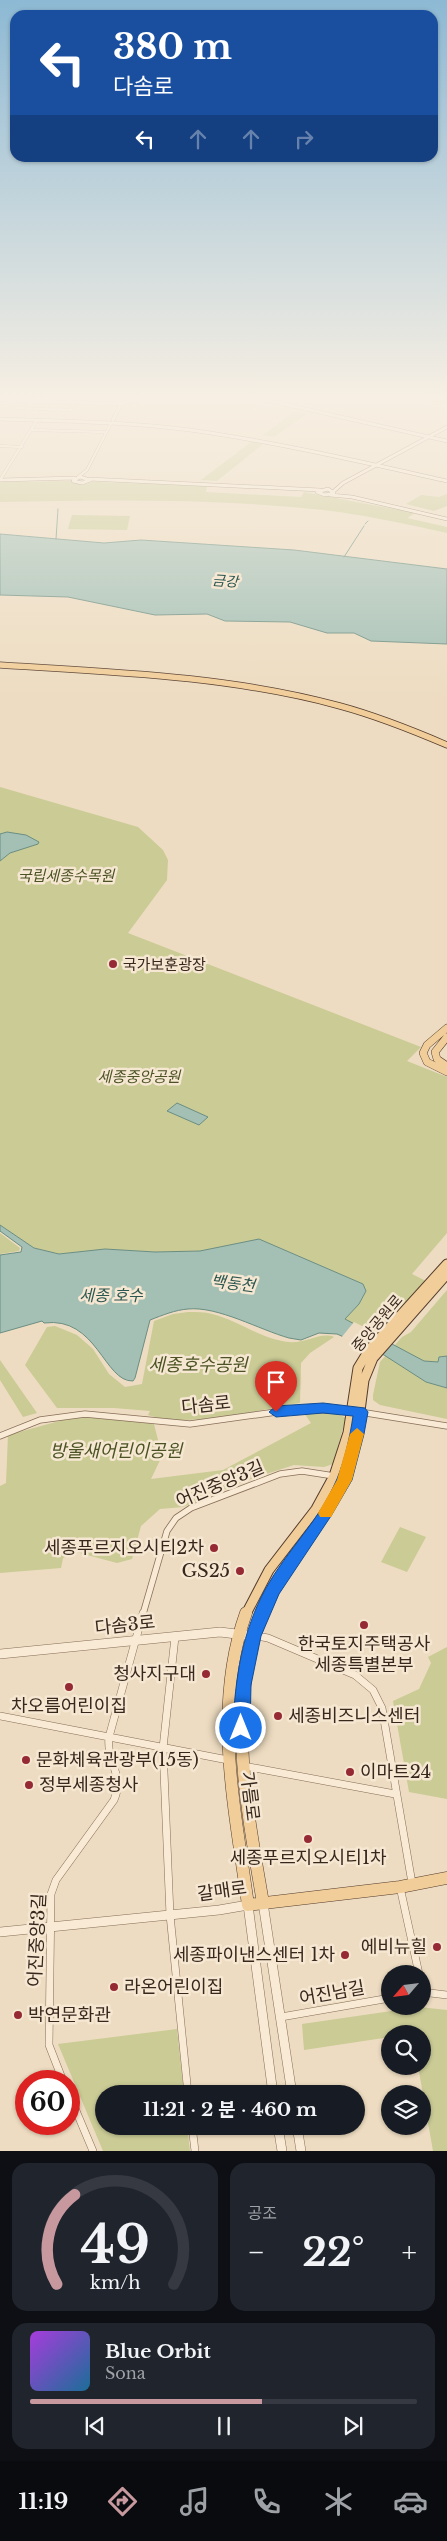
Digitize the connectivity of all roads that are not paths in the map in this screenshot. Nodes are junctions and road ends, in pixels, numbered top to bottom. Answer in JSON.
{"nodes":[{"id":1,"x":356,"y":498,"type":"edge"},
{"id":2,"x":365,"y":498,"type":"edge"},
{"id":3,"x":447,"y":518,"type":"edge"},
{"id":4,"x":0,"y":664,"type":"edge"},
{"id":5,"x":447,"y":744,"type":"edge"},
{"id":6,"x":447,"y":1028,"type":"edge"},
{"id":7,"x":445,"y":1041,"type":"edge"},
{"id":8,"x":447,"y":1066,"type":"edge"},
{"id":9,"x":447,"y":1072,"type":"edge"},
{"id":10,"x":447,"y":1264,"type":"edge"},
{"id":11,"x":447,"y":1274,"type":"edge"},
{"id":12,"x":387,"y":1336,"type":"junction"},
{"id":13,"x":356,"y":1411,"type":"junction"},
{"id":14,"x":447,"y":1426,"type":"edge"},
{"id":15,"x":0,"y":1436,"type":"edge"},
{"id":16,"x":334,"y":1476,"type":"junction"},
{"id":17,"x":239,"y":1633,"type":"junction"},
{"id":18,"x":175,"y":1636,"type":"junction"},
{"id":19,"x":253,"y":1636,"type":"junction"},
{"id":20,"x":135,"y":1640,"type":"junction"},
{"id":21,"x":0,"y":1654,"type":"edge"},
{"id":22,"x":0,"y":1716,"type":"edge"},
{"id":23,"x":109,"y":1737,"type":"junction"},
{"id":24,"x":163,"y":1748,"type":"junction"},
{"id":25,"x":228,"y":1760,"type":"junction"},
{"id":26,"x":244,"y":1766,"type":"junction"},
{"id":27,"x":395,"y":1794,"type":"junction"},
{"id":28,"x":447,"y":1878,"type":"edge"},
{"id":29,"x":413,"y":1884,"type":"junction"},
{"id":30,"x":400,"y":1887,"type":"junction"},
{"id":31,"x":264,"y":1903,"type":"junction"},
{"id":32,"x":248,"y":1904,"type":"junction"},
{"id":33,"x":170,"y":1915,"type":"junction"},
{"id":34,"x":51,"y":1927,"type":"junction"},
{"id":35,"x":0,"y":1932,"type":"edge"},
{"id":36,"x":417,"y":1965,"type":"edge"},
{"id":37,"x":431,"y":1993,"type":"edge"},
{"id":38,"x":447,"y":1996,"type":"edge"},
{"id":39,"x":381,"y":2000,"type":"edge"},
{"id":40,"x":280,"y":2018,"type":"junction"},
{"id":41,"x":59,"y":2070,"type":"edge"},
{"id":42,"x":187,"y":2085,"type":"edge"},
{"id":43,"x":272,"y":2085,"type":"edge"},
{"id":44,"x":291,"y":2085,"type":"edge"},
{"id":45,"x":80,"y":2120,"type":"edge"},
{"id":46,"x":193,"y":2135,"type":"edge"},
{"id":47,"x":279,"y":2135,"type":"edge"},
{"id":48,"x":298,"y":2135,"type":"edge"},
{"id":49,"x":93,"y":2151,"type":"edge"},
{"id":50,"x":195,"y":2151,"type":"edge"},
{"id":51,"x":282,"y":2151,"type":"edge"},
{"id":52,"x":301,"y":2151,"type":"edge"}],
"edges":[{"from":1,"to":3,"type":"street"},
{"from":2,"to":3,"type":"street"},
{"from":4,"to":5,"type":"main road"},
{"from":6,"to":9,"type":"main road"},
{"from":7,"to":8,"type":"main road"},
{"from":10,"to":12,"type":"main road","name":"중앙공원로"},
{"from":11,"to":12,"type":"main road","name":"중앙공원로"},
{"from":12,"to":13,"type":"main road","name":"중앙공원로"},
{"from":13,"to":14,"type":"street","name":"다솜로"},
{"from":13,"to":15,"type":"street","name":"다솜로"},
{"from":13,"to":16,"type":"main road","name":"가름로"},
{"from":13,"to":19,"type":"main road","name":"가름로"},
{"from":16,"to":17,"type":"main road","name":"가름로"},
{"from":16,"to":20,"type":"street","name":"어진중앙3길"},
{"from":17,"to":18,"type":"street","name":"다솜3로"},
{"from":17,"to":19,"type":"street","name":"다솜3로"},
{"from":17,"to":25,"type":"main road","name":"가름로"},
{"from":18,"to":20,"type":"street","name":"다솜3로"},
{"from":18,"to":24,"type":"street"},
{"from":19,"to":26,"type":"main road","name":"가름로"},
{"from":19,"to":27,"type":"street"},
{"from":20,"to":21,"type":"street","name":"다솜3로"},
{"from":20,"to":23,"type":"street","name":"어진중앙3길"},
{"from":22,"to":23,"type":"street"},
{"from":23,"to":24,"type":"street"},
{"from":23,"to":34,"type":"street","name":"어진중앙3길"},
{"from":24,"to":25,"type":"street"},
{"from":24,"to":33,"type":"street"},
{"from":25,"to":32,"type":"main road","name":"가름로"},
{"from":26,"to":27,"type":"street"},
{"from":26,"to":31,"type":"main road","name":"가름로"},
{"from":27,"to":29,"type":"street"},
{"from":28,"to":29,"type":"main road","name":"갈매로"},
{"from":29,"to":30,"type":"main road","name":"갈매로"},
{"from":30,"to":31,"type":"main road","name":"갈매로"},
{"from":30,"to":36,"type":"street"},
{"from":31,"to":32,"type":"main road","name":"갈매로"},
{"from":31,"to":40,"type":"street","name":"가름로"},
{"from":32,"to":33,"type":"street","name":"갈매로"},
{"from":32,"to":43,"type":"street","name":"가름로"},
{"from":33,"to":34,"type":"street","name":"갈매로"},
{"from":33,"to":42,"type":"street"},
{"from":34,"to":35,"type":"street","name":"갈매로"},
{"from":34,"to":41,"type":"street","name":"어진중앙3길"},
{"from":37,"to":38,"type":"street"},
{"from":39,"to":40,"type":"street","name":"어진남길"},
{"from":40,"to":44,"type":"street","name":"가름로"},
{"from":45,"to":49,"type":"street"},
{"from":46,"to":50,"type":"street"},
{"from":47,"to":51,"type":"street"},
{"from":48,"to":52,"type":"street"}]}
